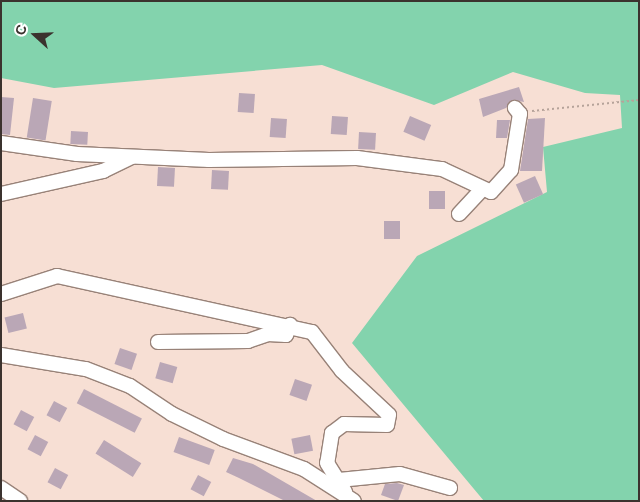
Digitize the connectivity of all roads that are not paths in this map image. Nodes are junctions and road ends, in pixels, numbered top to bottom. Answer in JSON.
{"nodes":[{"id":1,"x":517,"y":111,"type":"road end"},
{"id":2,"x":1,"y":142,"type":"edge"},
{"id":3,"x":50,"y":144,"type":"dead end"},
{"id":4,"x":134,"y":156,"type":"junction"},
{"id":5,"x":482,"y":189,"type":"junction"},
{"id":6,"x":1,"y":194,"type":"edge"},
{"id":7,"x":459,"y":214,"type":"dead end"},
{"id":8,"x":1,"y":294,"type":"edge"},
{"id":9,"x":290,"y":325,"type":"junction"},
{"id":10,"x":158,"y":342,"type":"dead end"},
{"id":11,"x":1,"y":355,"type":"edge"},
{"id":12,"x":1,"y":488,"type":"edge"},
{"id":13,"x":450,"y":488,"type":"dead end"},
{"id":14,"x":346,"y":491,"type":"edge"},
{"id":15,"x":20,"y":501,"type":"edge"}],
"edges":[{"from":1,"to":5,"type":"street"},
{"from":2,"to":3,"type":"street"},
{"from":2,"to":4,"type":"street"},
{"from":4,"to":5,"type":"street"},
{"from":4,"to":6,"type":"street"},
{"from":5,"to":7,"type":"street"},
{"from":8,"to":9,"type":"street"},
{"from":9,"to":10,"type":"street"},
{"from":9,"to":14,"type":"street"},
{"from":11,"to":14,"type":"street"},
{"from":12,"to":15,"type":"street"},
{"from":13,"to":14,"type":"street"}]}
